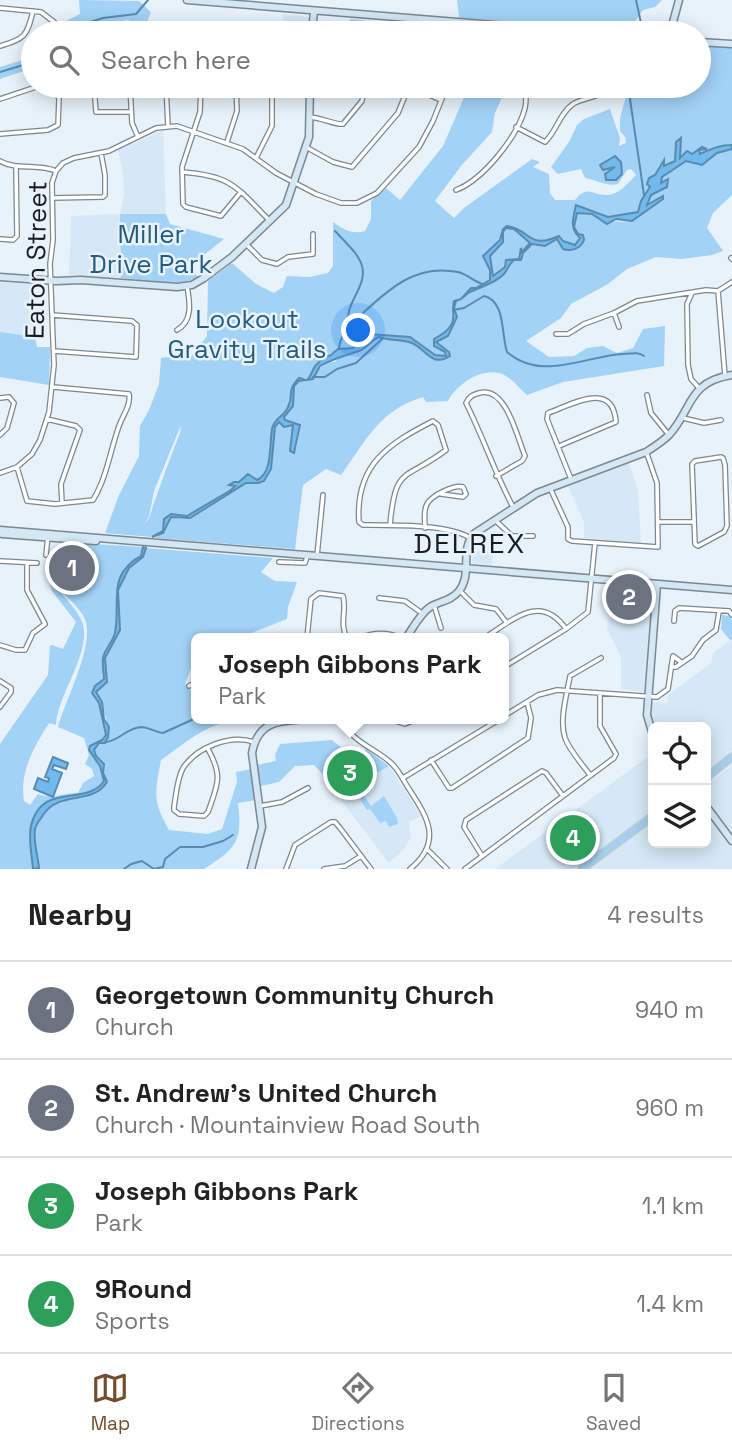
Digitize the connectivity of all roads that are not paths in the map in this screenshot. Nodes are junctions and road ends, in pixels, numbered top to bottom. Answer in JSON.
{"nodes":[{"id":1,"x":187,"y":0,"type":"edge"},
{"id":2,"x":679,"y":0,"type":"edge"},
{"id":3,"x":0,"y":8,"type":"edge"},
{"id":4,"x":33,"y":11,"type":"junction"},
{"id":5,"x":314,"y":11,"type":"junction"},
{"id":6,"x":30,"y":21,"type":"edge"},
{"id":7,"x":53,"y":21,"type":"edge"},
{"id":8,"x":313,"y":21,"type":"edge"},
{"id":9,"x":441,"y":21,"type":"edge"},
{"id":10,"x":673,"y":21,"type":"edge"},
{"id":11,"x":21,"y":38,"type":"edge"},
{"id":12,"x":711,"y":43,"type":"edge"},
{"id":13,"x":732,"y":44,"type":"edge"},
{"id":14,"x":0,"y":46,"type":"edge"},
{"id":15,"x":21,"y":92,"type":"edge"},
{"id":16,"x":59,"y":98,"type":"edge"},
{"id":17,"x":95,"y":98,"type":"edge"},
{"id":18,"x":130,"y":98,"type":"edge"},
{"id":19,"x":167,"y":98,"type":"edge"},
{"id":20,"x":202,"y":98,"type":"edge"},
{"id":21,"x":236,"y":98,"type":"edge"},
{"id":22,"x":272,"y":98,"type":"edge"},
{"id":23,"x":310,"y":98,"type":"edge"},
{"id":24,"x":363,"y":98,"type":"edge"},
{"id":25,"x":403,"y":98,"type":"edge"},
{"id":26,"x":436,"y":98,"type":"edge"},
{"id":27,"x":525,"y":98,"type":"edge"},
{"id":28,"x":589,"y":98,"type":"edge"},
{"id":29,"x":0,"y":99,"type":"edge"},
{"id":30,"x":441,"y":100,"type":"joint"},
{"id":31,"x":131,"y":112,"type":"junction"},
{"id":32,"x":310,"y":117,"type":"junction"},
{"id":33,"x":168,"y":126,"type":"junction"},
{"id":34,"x":516,"y":127,"type":"junction"},
{"id":35,"x":194,"y":131,"type":"junction"},
{"id":36,"x":0,"y":134,"type":"edge"},
{"id":37,"x":138,"y":137,"type":"junction"},
{"id":38,"x":227,"y":142,"type":"junction"},
{"id":39,"x":306,"y":148,"type":"junction"},
{"id":40,"x":101,"y":153,"type":"junction"},
{"id":41,"x":256,"y":158,"type":"junction"},
{"id":42,"x":0,"y":161,"type":"edge"},
{"id":43,"x":16,"y":167,"type":"junction"},
{"id":44,"x":56,"y":171,"type":"junction"},
{"id":45,"x":182,"y":172,"type":"junction"},
{"id":46,"x":295,"y":182,"type":"junction"},
{"id":47,"x":456,"y":190,"type":"dead end"},
{"id":48,"x":241,"y":191,"type":"junction"},
{"id":49,"x":52,"y":198,"type":"junction"},
{"id":50,"x":270,"y":221,"type":"junction"},
{"id":51,"x":313,"y":234,"type":"dead end"},
{"id":52,"x":0,"y":239,"type":"edge"},
{"id":53,"x":246,"y":244,"type":"junction"},
{"id":54,"x":0,"y":277,"type":"edge"},
{"id":55,"x":51,"y":281,"type":"junction"},
{"id":56,"x":732,"y":282,"type":"edge"},
{"id":57,"x":187,"y":286,"type":"junction"},
{"id":58,"x":718,"y":291,"type":"junction"},
{"id":59,"x":692,"y":293,"type":"junction"},
{"id":60,"x":614,"y":313,"type":"junction"},
{"id":61,"x":52,"y":315,"type":"junction"},
{"id":62,"x":620,"y":327,"type":"dead end"},
{"id":63,"x":177,"y":330,"type":"dead end"},
{"id":64,"x":556,"y":334,"type":"dead end"},
{"id":65,"x":54,"y":351,"type":"junction"},
{"id":66,"x":728,"y":375,"type":"edge"},
{"id":67,"x":52,"y":387,"type":"junction"},
{"id":68,"x":699,"y":390,"type":"junction"},
{"id":69,"x":647,"y":395,"type":"dead end"},
{"id":70,"x":0,"y":398,"type":"edge"},
{"id":71,"x":681,"y":417,"type":"junction"},
{"id":72,"x":47,"y":419,"type":"junction"},
{"id":73,"x":721,"y":420,"type":"dead end"},
{"id":74,"x":0,"y":435,"type":"edge"},
{"id":75,"x":669,"y":435,"type":"junction"},
{"id":76,"x":558,"y":446,"type":"junction"},
{"id":77,"x":646,"y":452,"type":"junction"},
{"id":78,"x":17,"y":467,"type":"junction"},
{"id":79,"x":0,"y":473,"type":"edge"},
{"id":80,"x":496,"y":476,"type":"junction"},
{"id":81,"x":571,"y":479,"type":"junction"},
{"id":82,"x":550,"y":488,"type":"junction"},
{"id":83,"x":441,"y":494,"type":"junction"},
{"id":84,"x":323,"y":495,"type":"dead end"},
{"id":85,"x":62,"y":504,"type":"junction"},
{"id":86,"x":513,"y":507,"type":"junction"},
{"id":87,"x":495,"y":519,"type":"junction"},
{"id":88,"x":658,"y":522,"type":"junction"},
{"id":89,"x":694,"y":522,"type":"junction"},
{"id":90,"x":390,"y":525,"type":"junction"},
{"id":91,"x":425,"y":528,"type":"junction"},
{"id":92,"x":0,"y":532,"type":"edge"},
{"id":93,"x":48,"y":536,"type":"junction"},
{"id":94,"x":533,"y":536,"type":"dead end"},
{"id":95,"x":470,"y":538,"type":"junction"},
{"id":96,"x":595,"y":543,"type":"junction"},
{"id":97,"x":46,"y":555,"type":"dead end"},
{"id":98,"x":307,"y":556,"type":"junction"},
{"id":99,"x":317,"y":557,"type":"junction"},
{"id":100,"x":0,"y":561,"type":"edge"},
{"id":101,"x":279,"y":562,"type":"dead end"},
{"id":102,"x":27,"y":563,"type":"junction"},
{"id":103,"x":37,"y":563,"type":"dead end"},
{"id":104,"x":465,"y":569,"type":"junction"},
{"id":105,"x":592,"y":579,"type":"junction"},
{"id":106,"x":657,"y":584,"type":"junction"},
{"id":107,"x":732,"y":590,"type":"edge"},
{"id":108,"x":460,"y":591,"type":"junction"},
{"id":109,"x":379,"y":598,"type":"dead end"},
{"id":110,"x":435,"y":605,"type":"junction"},
{"id":111,"x":719,"y":612,"type":"junction"},
{"id":112,"x":423,"y":614,"type":"junction"},
{"id":113,"x":732,"y":615,"type":"edge"},
{"id":114,"x":674,"y":621,"type":"dead end"},
{"id":115,"x":507,"y":624,"type":"junction"},
{"id":116,"x":441,"y":628,"type":"dead end"},
{"id":117,"x":566,"y":629,"type":"junction"},
{"id":118,"x":308,"y":633,"type":"edge"},
{"id":119,"x":345,"y":633,"type":"edge"},
{"id":120,"x":408,"y":633,"type":"edge"},
{"id":121,"x":492,"y":633,"type":"edge"},
{"id":122,"x":0,"y":645,"type":"edge"},
{"id":123,"x":601,"y":658,"type":"dead end"},
{"id":124,"x":681,"y":662,"type":"junction"},
{"id":125,"x":509,"y":664,"type":"edge"},
{"id":126,"x":671,"y":667,"type":"junction"},
{"id":127,"x":0,"y":681,"type":"edge"},
{"id":128,"x":568,"y":691,"type":"junction"},
{"id":129,"x":600,"y":694,"type":"junction"},
{"id":130,"x":647,"y":697,"type":"junction"},
{"id":131,"x":527,"y":702,"type":"junction"},
{"id":132,"x":0,"y":707,"type":"edge"},
{"id":133,"x":509,"y":713,"type":"edge"},
{"id":134,"x":270,"y":724,"type":"edge"},
{"id":135,"x":345,"y":724,"type":"edge"},
{"id":136,"x":491,"y":724,"type":"edge"},
{"id":137,"x":648,"y":724,"type":"edge"},
{"id":138,"x":254,"y":743,"type":"junction"},
{"id":139,"x":208,"y":748,"type":"junction"},
{"id":140,"x":732,"y":757,"type":"edge"},
{"id":141,"x":431,"y":761,"type":"junction"},
{"id":142,"x":711,"y":773,"type":"edge"},
{"id":143,"x":590,"y":775,"type":"junction"},
{"id":144,"x":402,"y":779,"type":"junction"},
{"id":145,"x":308,"y":788,"type":"dead end"},
{"id":146,"x":563,"y":796,"type":"junction"},
{"id":147,"x":260,"y":806,"type":"junction"},
{"id":148,"x":711,"y":813,"type":"edge"},
{"id":149,"x":648,"y":820,"type":"edge"},
{"id":150,"x":732,"y":841,"type":"edge"},
{"id":151,"x":428,"y":849,"type":"junction"},
{"id":152,"x":361,"y":856,"type":"junction"},
{"id":153,"x":482,"y":856,"type":"junction"},
{"id":154,"x":251,"y":869,"type":"edge"},
{"id":155,"x":286,"y":869,"type":"edge"},
{"id":156,"x":324,"y":869,"type":"edge"},
{"id":157,"x":370,"y":869,"type":"edge"},
{"id":158,"x":410,"y":869,"type":"edge"},
{"id":159,"x":447,"y":869,"type":"edge"},
{"id":160,"x":465,"y":869,"type":"edge"},
{"id":161,"x":582,"y":869,"type":"edge"}],
"edges":[{"from":1,"to":5,"type":"street"},
{"from":2,"to":10,"type":"street"},
{"from":3,"to":4,"type":"street"},
{"from":4,"to":6,"type":"street"},
{"from":4,"to":7,"type":"street"},
{"from":5,"to":8,"type":"street"},
{"from":5,"to":9,"type":"street"},
{"from":11,"to":14,"type":"street"},
{"from":12,"to":13,"type":"street"},
{"from":15,"to":29,"type":"street"},
{"from":16,"to":36,"type":"street"},
{"from":17,"to":31,"type":"street"},
{"from":18,"to":31,"type":"street"},
{"from":19,"to":33,"type":"street"},
{"from":20,"to":35,"type":"street"},
{"from":21,"to":38,"type":"street"},
{"from":22,"to":41,"type":"street"},
{"from":23,"to":32,"type":"street"},
{"from":24,"to":32,"type":"street"},
{"from":25,"to":39,"type":"street"},
{"from":26,"to":30,"type":"street"},
{"from":27,"to":34,"type":"street"},
{"from":28,"to":34,"type":"street"},
{"from":30,"to":46,"type":"street"},
{"from":31,"to":37,"type":"street"},
{"from":32,"to":39,"type":"street"},
{"from":33,"to":35,"type":"street"},
{"from":33,"to":37,"type":"street","name":"Eaton Street"},
{"from":34,"to":47,"type":"street"},
{"from":35,"to":38,"type":"street"},
{"from":35,"to":45,"type":"street"},
{"from":37,"to":40,"type":"street","name":"Eaton Street"},
{"from":38,"to":41,"type":"street"},
{"from":39,"to":46,"type":"street"},
{"from":40,"to":44,"type":"street","name":"Eaton Street"},
{"from":40,"to":49,"type":"street"},
{"from":41,"to":46,"type":"street"},
{"from":42,"to":43,"type":"street"},
{"from":43,"to":44,"type":"street"},
{"from":43,"to":52,"type":"street"},
{"from":44,"to":49,"type":"street","name":"Eaton Street"},
{"from":45,"to":48,"type":"street"},
{"from":45,"to":48,"type":"street"},
{"from":46,"to":50,"type":"street"},
{"from":48,"to":50,"type":"street"},
{"from":49,"to":55,"type":"street","name":"Eaton Street"},
{"from":50,"to":53,"type":"street"},
{"from":51,"to":53,"type":"street"},
{"from":53,"to":57,"type":"street"},
{"from":54,"to":55,"type":"street"},
{"from":55,"to":57,"type":"street"},
{"from":55,"to":61,"type":"street","name":"Eaton Street"},
{"from":56,"to":58,"type":"street"},
{"from":57,"to":63,"type":"street"},
{"from":58,"to":59,"type":"street"},
{"from":58,"to":66,"type":"street"},
{"from":59,"to":60,"type":"street"},
{"from":59,"to":68,"type":"street"},
{"from":60,"to":62,"type":"street"},
{"from":60,"to":64,"type":"street"},
{"from":61,"to":65,"type":"street","name":"Eaton Street"},
{"from":61,"to":65,"type":"street"},
{"from":65,"to":67,"type":"street","name":"Eaton Street"},
{"from":66,"to":68,"type":"street"},
{"from":67,"to":72,"type":"street","name":"Eaton Street"},
{"from":67,"to":85,"type":"street"},
{"from":68,"to":71,"type":"street"},
{"from":69,"to":75,"type":"street"},
{"from":70,"to":74,"type":"street"},
{"from":71,"to":73,"type":"street"},
{"from":71,"to":75,"type":"street"},
{"from":72,"to":78,"type":"street","name":"Eaton Street"},
{"from":72,"to":85,"type":"street"},
{"from":75,"to":77,"type":"street"},
{"from":76,"to":76,"type":"street"},
{"from":76,"to":81,"type":"street"},
{"from":77,"to":81,"type":"street"},
{"from":77,"to":88,"type":"street"},
{"from":78,"to":79,"type":"street"},
{"from":78,"to":85,"type":"street"},
{"from":80,"to":80,"type":"street"},
{"from":80,"to":86,"type":"street"},
{"from":81,"to":82,"type":"street"},
{"from":82,"to":86,"type":"street"},
{"from":82,"to":96,"type":"street"},
{"from":83,"to":83,"type":"street"},
{"from":83,"to":91,"type":"street"},
{"from":84,"to":99,"type":"street"},
{"from":86,"to":87,"type":"street"},
{"from":87,"to":94,"type":"street"},
{"from":87,"to":95,"type":"street"},
{"from":88,"to":89,"type":"street"},
{"from":88,"to":96,"type":"street"},
{"from":89,"to":89,"type":"street"},
{"from":90,"to":90,"type":"street"},
{"from":90,"to":91,"type":"street"},
{"from":91,"to":95,"type":"street"},
{"from":92,"to":93,"type":"street"},
{"from":93,"to":97,"type":"street"},
{"from":93,"to":98,"type":"street"},
{"from":95,"to":104,"type":"street"},
{"from":96,"to":105,"type":"street"},
{"from":98,"to":99,"type":"street"},
{"from":98,"to":101,"type":"street"},
{"from":99,"to":104,"type":"street"},
{"from":100,"to":102,"type":"street"},
{"from":102,"to":103,"type":"street"},
{"from":102,"to":122,"type":"street"},
{"from":104,"to":105,"type":"street"},
{"from":104,"to":108,"type":"street"},
{"from":105,"to":106,"type":"street"},
{"from":105,"to":117,"type":"street"},
{"from":106,"to":107,"type":"street"},
{"from":106,"to":130,"type":"street"},
{"from":108,"to":110,"type":"street"},
{"from":108,"to":115,"type":"street"},
{"from":109,"to":112,"type":"street"},
{"from":110,"to":112,"type":"street"},
{"from":110,"to":116,"type":"street"},
{"from":111,"to":113,"type":"street"},
{"from":111,"to":114,"type":"street"},
{"from":111,"to":124,"type":"street"},
{"from":112,"to":120,"type":"street"},
{"from":115,"to":117,"type":"street"},
{"from":115,"to":121,"type":"street"},
{"from":117,"to":125,"type":"street"},
{"from":118,"to":119,"type":"street"},
{"from":123,"to":128,"type":"street"},
{"from":124,"to":126,"type":"street"},
{"from":124,"to":126,"type":"street"},
{"from":126,"to":130,"type":"street"},
{"from":127,"to":132,"type":"street"},
{"from":128,"to":129,"type":"street"},
{"from":128,"to":131,"type":"street"},
{"from":128,"to":143,"type":"street"},
{"from":129,"to":130,"type":"street"},
{"from":129,"to":143,"type":"street"},
{"from":130,"to":137,"type":"street"},
{"from":131,"to":133,"type":"street"},
{"from":131,"to":141,"type":"street"},
{"from":134,"to":138,"type":"street"},
{"from":135,"to":144,"type":"street"},
{"from":136,"to":141,"type":"street"},
{"from":138,"to":139,"type":"street"},
{"from":138,"to":147,"type":"street"},
{"from":139,"to":139,"type":"street"},
{"from":140,"to":142,"type":"main road"},
{"from":141,"to":144,"type":"street"},
{"from":143,"to":146,"type":"street"},
{"from":144,"to":151,"type":"street"},
{"from":145,"to":147,"type":"street"},
{"from":146,"to":153,"type":"street"},
{"from":146,"to":153,"type":"street"},
{"from":147,"to":154,"type":"street"},
{"from":148,"to":150,"type":"street"},
{"from":149,"to":161,"type":"main road"},
{"from":151,"to":158,"type":"street"},
{"from":151,"to":159,"type":"street"},
{"from":152,"to":155,"type":"street"},
{"from":152,"to":156,"type":"street"},
{"from":152,"to":157,"type":"street"},
{"from":153,"to":160,"type":"street"}]}
